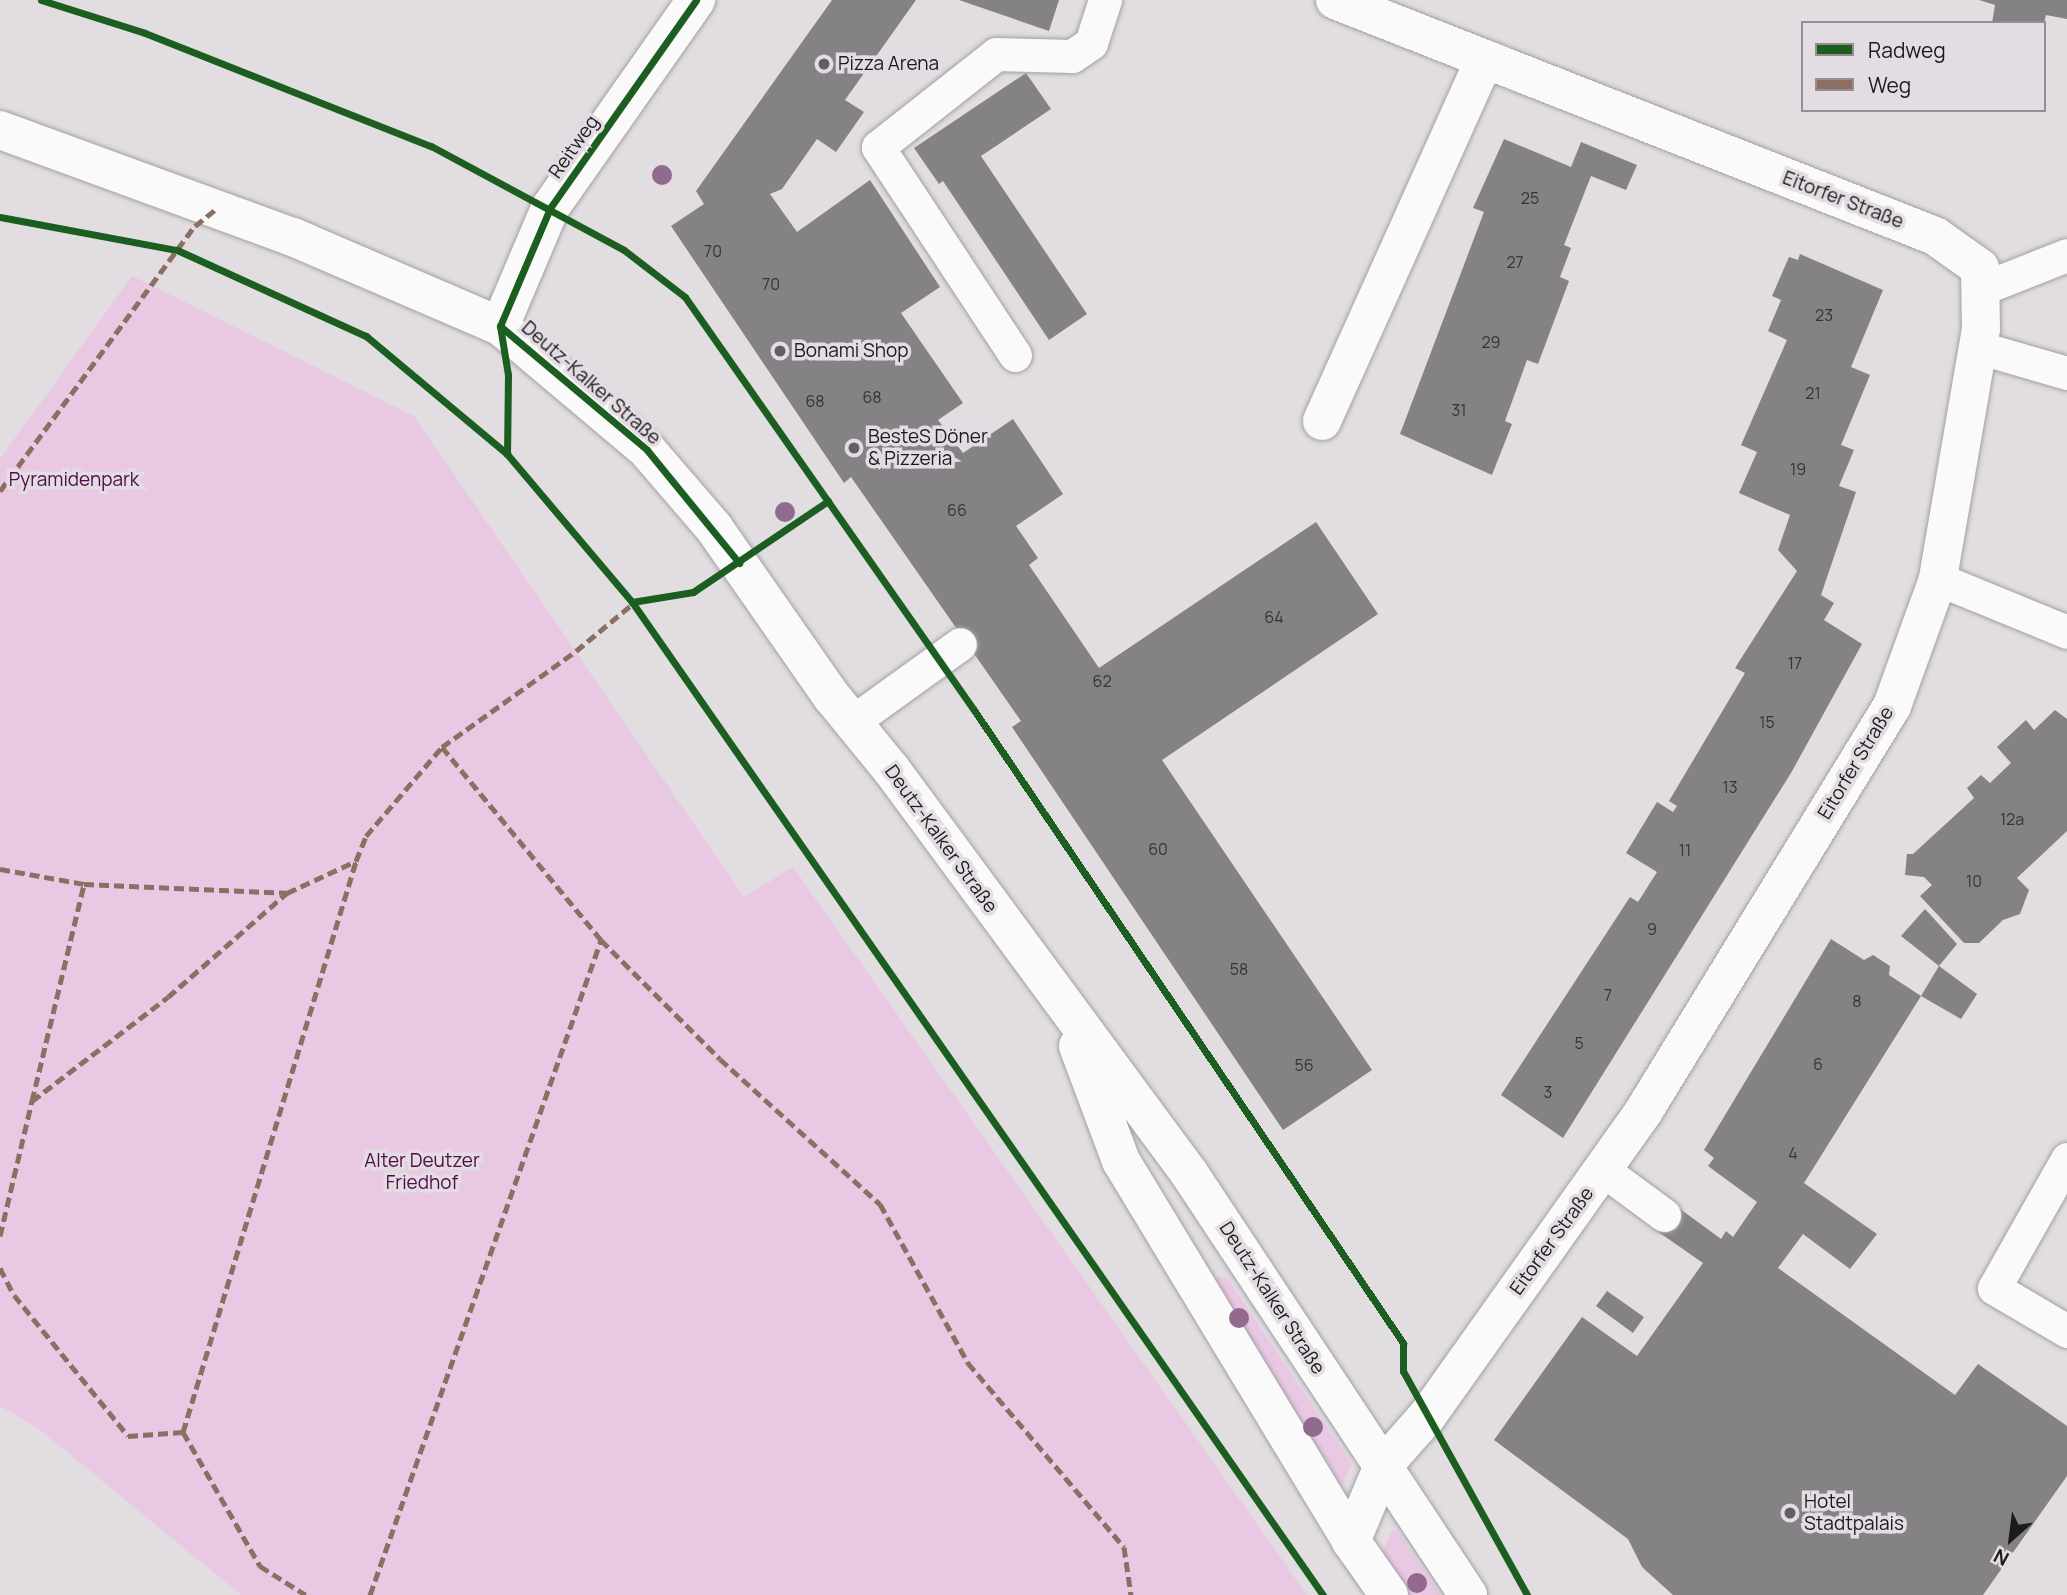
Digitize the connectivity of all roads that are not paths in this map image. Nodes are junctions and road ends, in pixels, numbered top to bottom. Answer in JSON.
{"nodes":[{"id":1,"x":696,"y":0,"type":"edge"},
{"id":2,"x":1105,"y":0,"type":"edge"},
{"id":3,"x":1335,"y":0,"type":"edge"},
{"id":4,"x":1392,"y":11,"type":"edge"},
{"id":5,"x":1485,"y":59,"type":"junction"},
{"id":6,"x":0,"y":131,"type":"edge"},
{"id":7,"x":2067,"y":255,"type":"edge"},
{"id":8,"x":1980,"y":289,"type":"junction"},
{"id":9,"x":500,"y":326,"type":"junction"},
{"id":10,"x":1978,"y":347,"type":"junction"},
{"id":11,"x":1016,"y":355,"type":"dead end"},
{"id":12,"x":2067,"y":373,"type":"edge"},
{"id":13,"x":1322,"y":421,"type":"dead end"},
{"id":14,"x":1938,"y":579,"type":"junction"},
{"id":15,"x":2067,"y":632,"type":"edge"},
{"id":16,"x":960,"y":644,"type":"dead end"},
{"id":17,"x":852,"y":722,"type":"junction"},
{"id":18,"x":1064,"y":1008,"type":"junction"},
{"id":19,"x":2067,"y":1159,"type":"edge"},
{"id":20,"x":1603,"y":1170,"type":"junction"},
{"id":21,"x":1664,"y":1215,"type":"dead end"},
{"id":22,"x":2067,"y":1331,"type":"edge"},
{"id":23,"x":1383,"y":1466,"type":"junction"},
{"id":24,"x":1351,"y":1541,"type":"junction"},
{"id":25,"x":1389,"y":1595,"type":"edge"},
{"id":26,"x":1468,"y":1595,"type":"edge"}],
"edges":[{"from":1,"to":9,"type":"street","name":"Reitweg"},
{"from":2,"to":11,"type":"lane"},
{"from":3,"to":4,"type":"street","name":"Eitorfer Straße"},
{"from":4,"to":5,"type":"street","name":"Eitorfer Straße"},
{"from":5,"to":8,"type":"street","name":"Eitorfer Straße"},
{"from":5,"to":13,"type":"street"},
{"from":6,"to":9,"type":"street","name":"Deutz-Kalker Straße"},
{"from":7,"to":8,"type":"lane"},
{"from":8,"to":10,"type":"street","name":"Eitorfer Straße"},
{"from":9,"to":17,"type":"street","name":"Deutz-Kalker Straße"},
{"from":10,"to":12,"type":"lane"},
{"from":10,"to":14,"type":"street","name":"Eitorfer Straße"},
{"from":14,"to":15,"type":"lane"},
{"from":14,"to":20,"type":"street","name":"Eitorfer Straße"},
{"from":16,"to":17,"type":"lane"},
{"from":17,"to":18,"type":"street","name":"Deutz-Kalker Straße"},
{"from":18,"to":23,"type":"street","name":"Deutz-Kalker Straße"},
{"from":18,"to":24,"type":"street","name":"Deutz-Kalker Straße"},
{"from":19,"to":22,"type":"lane"},
{"from":20,"to":21,"type":"lane"},
{"from":20,"to":23,"type":"street","name":"Eitorfer Straße"},
{"from":23,"to":24,"type":"street","name":"Eitorfer Straße"},
{"from":23,"to":26,"type":"street","name":"Deutz-Kalker Straße"},
{"from":24,"to":25,"type":"street","name":"Deutz-Kalker Straße"}]}
